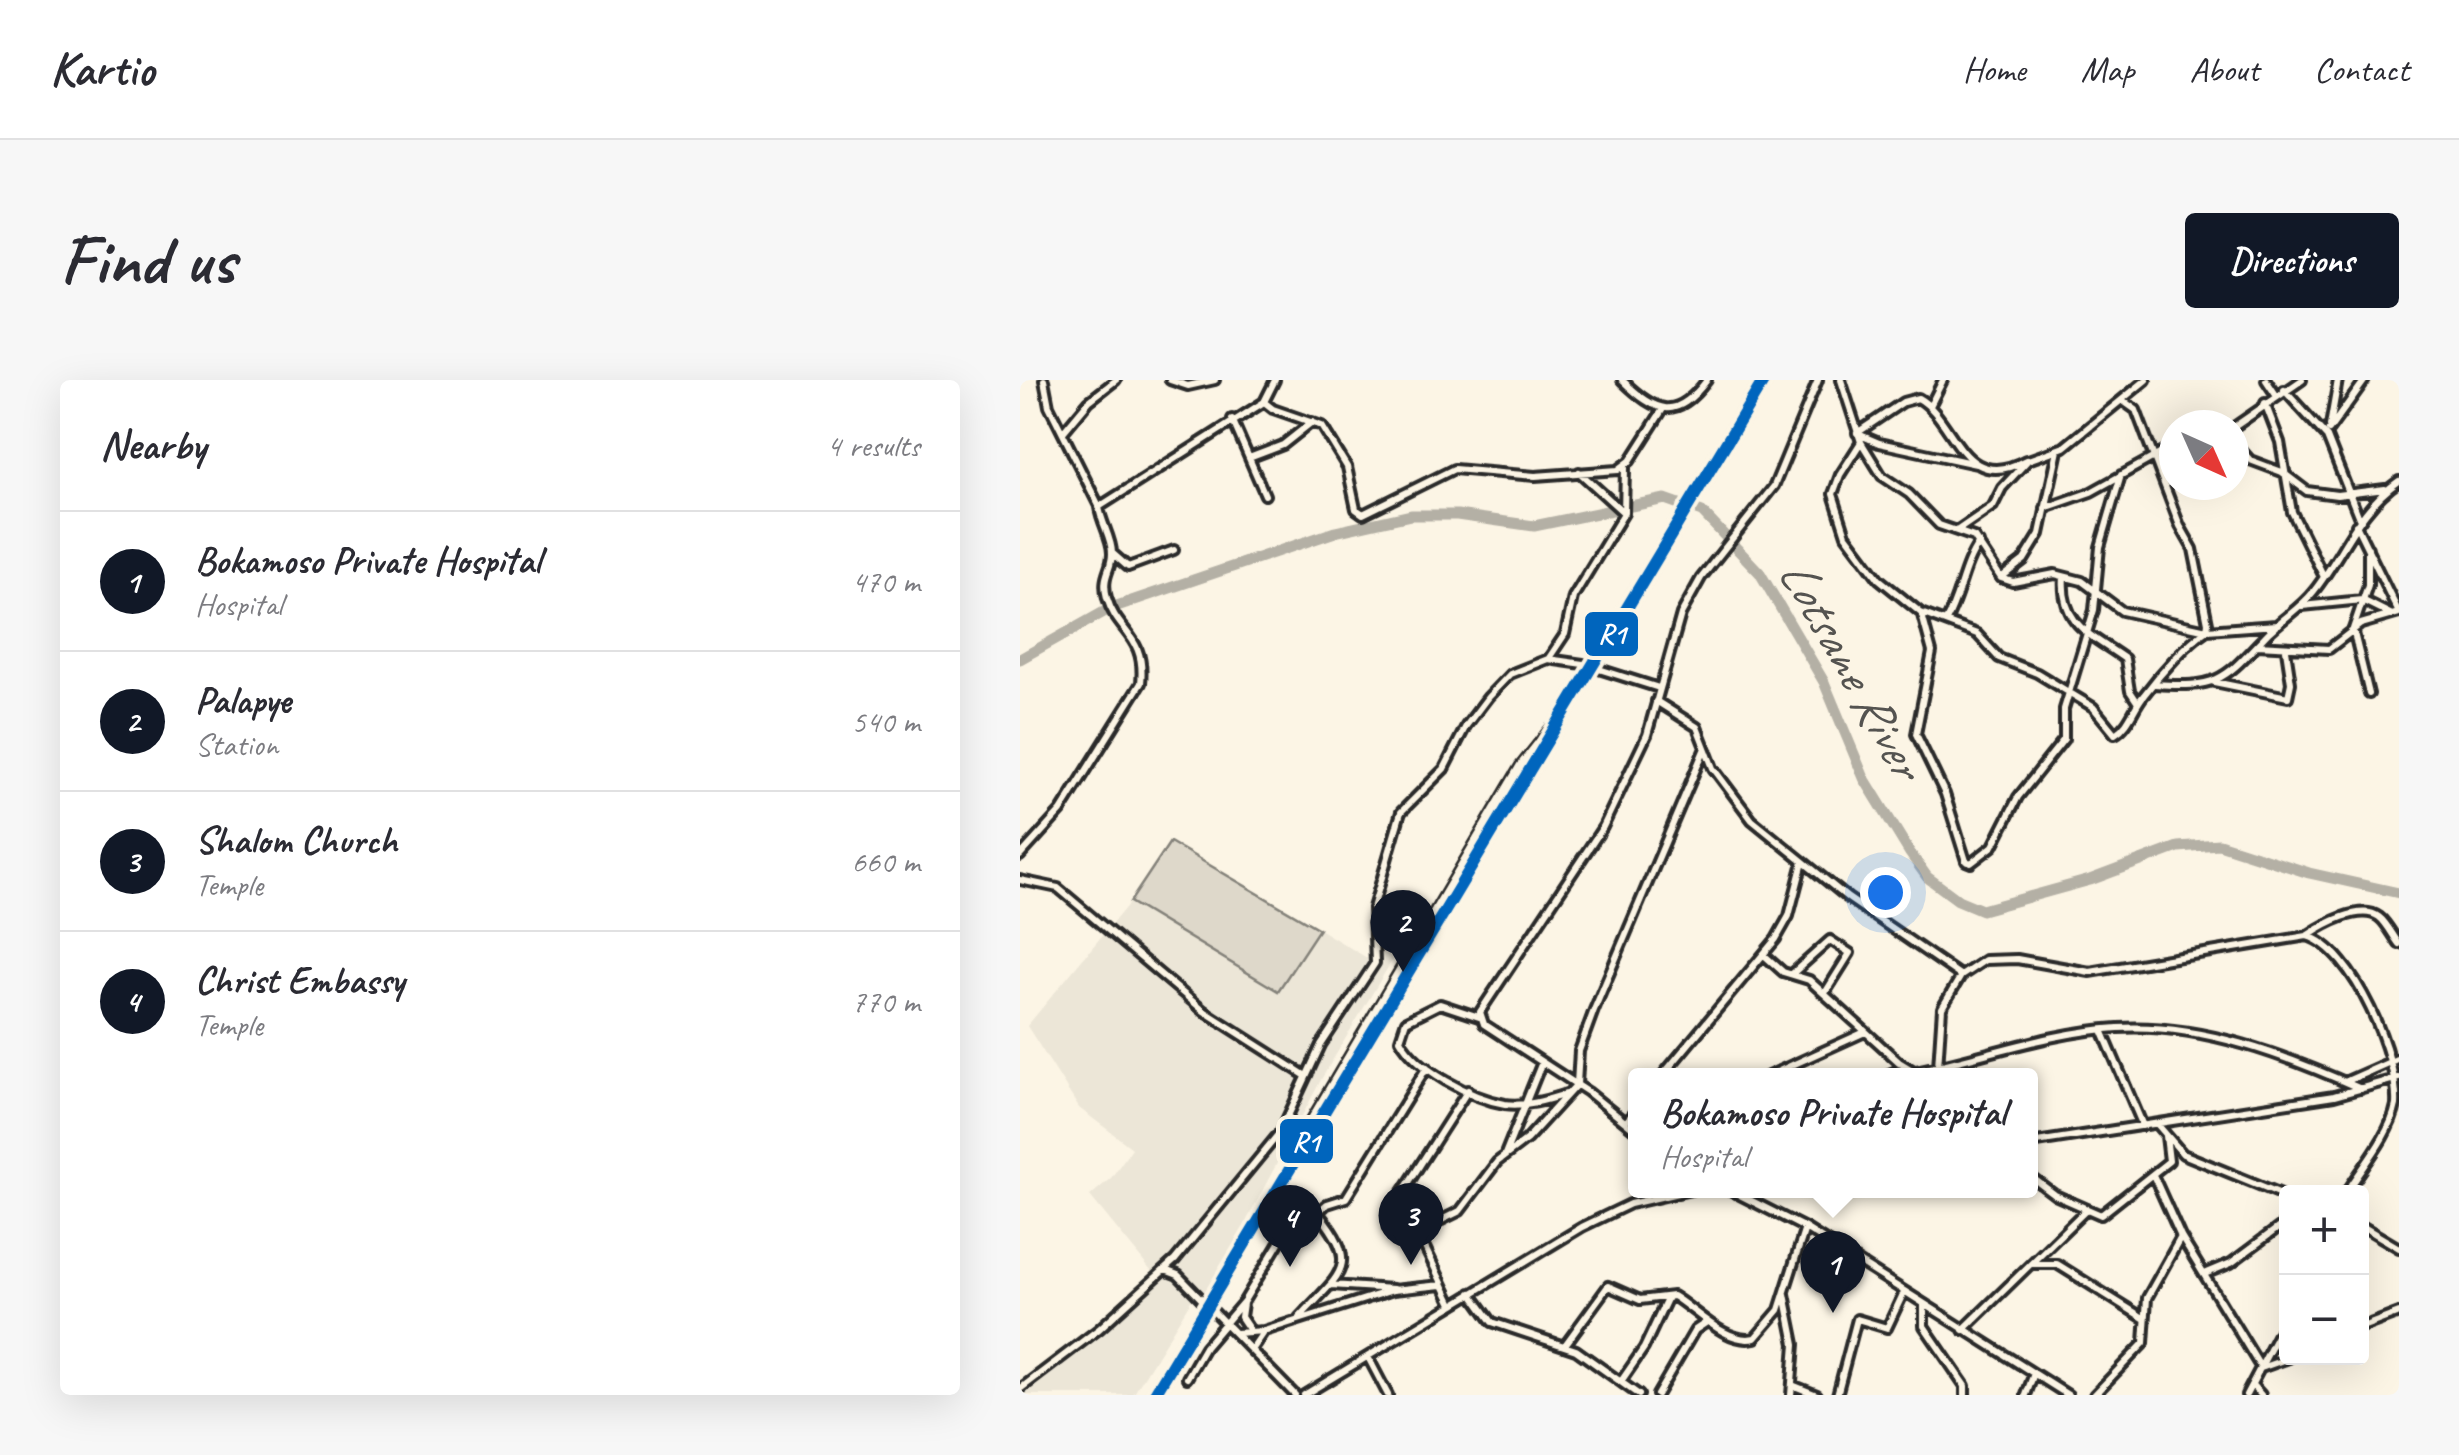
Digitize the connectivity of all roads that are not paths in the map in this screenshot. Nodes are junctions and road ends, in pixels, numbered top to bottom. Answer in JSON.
{"nodes":[{"id":1,"x":1044,"y":380,"type":"edge"},
{"id":2,"x":1116,"y":380,"type":"edge"},
{"id":3,"x":1170,"y":380,"type":"edge"},
{"id":4,"x":1215,"y":380,"type":"edge"},
{"id":5,"x":1274,"y":380,"type":"edge"},
{"id":6,"x":1622,"y":380,"type":"edge"},
{"id":7,"x":1707,"y":380,"type":"edge"},
{"id":8,"x":1818,"y":380,"type":"edge"},
{"id":9,"x":1841,"y":380,"type":"edge"},
{"id":10,"x":2146,"y":380,"type":"edge"},
{"id":11,"x":2266,"y":380,"type":"edge"},
{"id":12,"x":2302,"y":380,"type":"edge"},
{"id":13,"x":2338,"y":380,"type":"edge"},
{"id":14,"x":2366,"y":380,"type":"edge"},
{"id":15,"x":1940,"y":382,"type":"edge"},
{"id":16,"x":2280,"y":392,"type":"junction"},
{"id":17,"x":2122,"y":400,"type":"junction"},
{"id":18,"x":1264,"y":402,"type":"junction"},
{"id":19,"x":2264,"y":404,"type":"junction"},
{"id":20,"x":1930,"y":406,"type":"junction"},
{"id":21,"x":1662,"y":408,"type":"junction"},
{"id":22,"x":2249,"y":416,"type":"edge"},
{"id":23,"x":1232,"y":420,"type":"junction"},
{"id":24,"x":1316,"y":421,"type":"junction"},
{"id":25,"x":1064,"y":432,"type":"junction"},
{"id":26,"x":1857,"y":433,"type":"junction"},
{"id":27,"x":2328,"y":434,"type":"junction"},
{"id":28,"x":1860,"y":442,"type":"junction"},
{"id":29,"x":2058,"y":450,"type":"junction"},
{"id":30,"x":2159,"y":454,"type":"edge"},
{"id":31,"x":2153,"y":457,"type":"junction"},
{"id":32,"x":1249,"y":458,"type":"junction"},
{"id":33,"x":2249,"y":459,"type":"edge"},
{"id":34,"x":2028,"y":460,"type":"junction"},
{"id":35,"x":1980,"y":465,"type":"junction"},
{"id":36,"x":1624,"y":467,"type":"junction"},
{"id":37,"x":1579,"y":472,"type":"junction"},
{"id":38,"x":2282,"y":472,"type":"junction"},
{"id":39,"x":2121,"y":475,"type":"junction"},
{"id":40,"x":2398,"y":483,"type":"edge"},
{"id":41,"x":2388,"y":489,"type":"junction"},
{"id":42,"x":2352,"y":493,"type":"junction"},
{"id":43,"x":1266,"y":495,"type":"dead end"},
{"id":44,"x":1100,"y":507,"type":"junction"},
{"id":45,"x":2045,"y":508,"type":"junction"},
{"id":46,"x":1624,"y":513,"type":"junction"},
{"id":47,"x":2357,"y":522,"type":"junction"},
{"id":48,"x":1958,"y":530,"type":"junction"},
{"id":49,"x":1979,"y":543,"type":"junction"},
{"id":50,"x":2368,"y":548,"type":"junction"},
{"id":51,"x":1174,"y":550,"type":"dead end"},
{"id":52,"x":1112,"y":553,"type":"junction"},
{"id":53,"x":2064,"y":577,"type":"junction"},
{"id":54,"x":2000,"y":578,"type":"junction"},
{"id":55,"x":2324,"y":578,"type":"junction"},
{"id":56,"x":2096,"y":589,"type":"junction"},
{"id":57,"x":2362,"y":600,"type":"junction"},
{"id":58,"x":2301,"y":606,"type":"junction"},
{"id":59,"x":1921,"y":613,"type":"junction"},
{"id":60,"x":2396,"y":613,"type":"edge"},
{"id":61,"x":1946,"y":621,"type":"junction"},
{"id":62,"x":2276,"y":625,"type":"junction"},
{"id":63,"x":2207,"y":630,"type":"junction"},
{"id":64,"x":2353,"y":630,"type":"junction"},
{"id":65,"x":2084,"y":632,"type":"junction"},
{"id":66,"x":2256,"y":645,"type":"junction"},
{"id":67,"x":2286,"y":650,"type":"junction"},
{"id":68,"x":1548,"y":659,"type":"junction"},
{"id":69,"x":2213,"y":682,"type":"junction"},
{"id":70,"x":2155,"y":684,"type":"junction"},
{"id":71,"x":1659,"y":688,"type":"junction"},
{"id":72,"x":2068,"y":694,"type":"junction"},
{"id":73,"x":2369,"y":694,"type":"dead end"},
{"id":74,"x":1656,"y":702,"type":"junction"},
{"id":75,"x":2138,"y":704,"type":"junction"},
{"id":76,"x":1705,"y":748,"type":"junction"},
{"id":77,"x":1020,"y":856,"type":"edge"},
{"id":78,"x":1802,"y":862,"type":"junction"},
{"id":79,"x":1020,"y":880,"type":"edge"},
{"id":80,"x":2307,"y":936,"type":"junction"},
{"id":81,"x":2399,"y":944,"type":"edge"},
{"id":82,"x":1764,"y":955,"type":"junction"},
{"id":83,"x":1791,"y":975,"type":"junction"},
{"id":84,"x":1961,"y":976,"type":"junction"},
{"id":85,"x":1825,"y":994,"type":"junction"},
{"id":86,"x":1480,"y":1017,"type":"junction"},
{"id":87,"x":2102,"y":1030,"type":"junction"},
{"id":88,"x":1865,"y":1032,"type":"junction"},
{"id":89,"x":2399,"y":1058,"type":"edge"},
{"id":90,"x":1542,"y":1062,"type":"junction"},
{"id":91,"x":2390,"y":1062,"type":"junction"},
{"id":92,"x":1938,"y":1066,"type":"junction"},
{"id":93,"x":1428,"y":1068,"type":"junction"},
{"id":94,"x":1668,"y":1068,"type":"edge"},
{"id":95,"x":1786,"y":1068,"type":"edge"},
{"id":96,"x":1905,"y":1068,"type":"edge"},
{"id":97,"x":1933,"y":1068,"type":"edge"},
{"id":98,"x":1306,"y":1076,"type":"junction"},
{"id":99,"x":2398,"y":1078,"type":"edge"},
{"id":100,"x":2346,"y":1082,"type":"junction"},
{"id":101,"x":1577,"y":1084,"type":"junction"},
{"id":102,"x":2362,"y":1089,"type":"junction"},
{"id":103,"x":1468,"y":1090,"type":"junction"},
{"id":104,"x":1568,"y":1094,"type":"junction"},
{"id":105,"x":1522,"y":1104,"type":"junction"},
{"id":106,"x":2396,"y":1113,"type":"edge"},
{"id":107,"x":1628,"y":1120,"type":"edge"},
{"id":108,"x":1626,"y":1122,"type":"joint"},
{"id":109,"x":2157,"y":1124,"type":"junction"},
{"id":110,"x":2144,"y":1126,"type":"junction"},
{"id":111,"x":2166,"y":1136,"type":"junction"},
{"id":112,"x":2038,"y":1142,"type":"edge"},
{"id":113,"x":2183,"y":1154,"type":"junction"},
{"id":114,"x":1504,"y":1155,"type":"junction"},
{"id":115,"x":2169,"y":1162,"type":"junction"},
{"id":116,"x":2154,"y":1177,"type":"junction"},
{"id":117,"x":2038,"y":1184,"type":"edge"},
{"id":118,"x":2351,"y":1185,"type":"edge"},
{"id":119,"x":2279,"y":1193,"type":"edge"},
{"id":120,"x":1651,"y":1198,"type":"edge"},
{"id":121,"x":1746,"y":1198,"type":"edge"},
{"id":122,"x":2085,"y":1211,"type":"junction"},
{"id":123,"x":1320,"y":1214,"type":"junction"},
{"id":124,"x":2279,"y":1227,"type":"edge"},
{"id":125,"x":1805,"y":1228,"type":"junction"},
{"id":126,"x":2369,"y":1230,"type":"edge"},
{"id":127,"x":1419,"y":1235,"type":"junction"},
{"id":128,"x":2181,"y":1237,"type":"junction"},
{"id":129,"x":2399,"y":1248,"type":"edge"},
{"id":130,"x":2032,"y":1264,"type":"junction"},
{"id":131,"x":1164,"y":1270,"type":"junction"},
{"id":132,"x":2207,"y":1273,"type":"junction"},
{"id":133,"x":1330,"y":1285,"type":"junction"},
{"id":134,"x":1442,"y":1285,"type":"junction"},
{"id":135,"x":1393,"y":1290,"type":"junction"},
{"id":136,"x":1904,"y":1292,"type":"junction"},
{"id":137,"x":1471,"y":1293,"type":"junction"},
{"id":138,"x":1785,"y":1293,"type":"junction"},
{"id":139,"x":1668,"y":1296,"type":"junction"},
{"id":140,"x":1244,"y":1301,"type":"junction"},
{"id":141,"x":1452,"y":1304,"type":"junction"},
{"id":142,"x":1924,"y":1304,"type":"junction"},
{"id":143,"x":2399,"y":1313,"type":"edge"},
{"id":144,"x":2145,"y":1319,"type":"junction"},
{"id":145,"x":1298,"y":1320,"type":"junction"},
{"id":146,"x":1225,"y":1322,"type":"junction"},
{"id":147,"x":1707,"y":1322,"type":"junction"},
{"id":148,"x":2369,"y":1324,"type":"edge"},
{"id":149,"x":1249,"y":1328,"type":"junction"},
{"id":150,"x":1963,"y":1330,"type":"junction"},
{"id":151,"x":1264,"y":1331,"type":"junction"},
{"id":152,"x":1236,"y":1332,"type":"junction"},
{"id":153,"x":2279,"y":1333,"type":"edge"},
{"id":154,"x":1564,"y":1345,"type":"junction"},
{"id":155,"x":1251,"y":1350,"type":"junction"},
{"id":156,"x":1368,"y":1357,"type":"junction"},
{"id":157,"x":2279,"y":1362,"type":"edge"},
{"id":158,"x":2261,"y":1368,"type":"junction"},
{"id":159,"x":2034,"y":1376,"type":"junction"},
{"id":160,"x":1187,"y":1378,"type":"dead end"},
{"id":161,"x":1622,"y":1380,"type":"junction"},
{"id":162,"x":1792,"y":1385,"type":"junction"},
{"id":163,"x":2253,"y":1386,"type":"junction"},
{"id":164,"x":1020,"y":1389,"type":"edge"},
{"id":165,"x":1295,"y":1395,"type":"edge"},
{"id":166,"x":1304,"y":1395,"type":"edge"},
{"id":167,"x":1388,"y":1395,"type":"edge"},
{"id":168,"x":1639,"y":1395,"type":"edge"},
{"id":169,"x":1657,"y":1395,"type":"edge"},
{"id":170,"x":1791,"y":1395,"type":"edge"},
{"id":171,"x":1817,"y":1395,"type":"edge"},
{"id":172,"x":1836,"y":1395,"type":"edge"},
{"id":173,"x":1965,"y":1395,"type":"edge"},
{"id":174,"x":2026,"y":1395,"type":"edge"},
{"id":175,"x":2068,"y":1395,"type":"edge"},
{"id":176,"x":2094,"y":1395,"type":"edge"},
{"id":177,"x":2246,"y":1395,"type":"edge"},
{"id":178,"x":2261,"y":1395,"type":"edge"}],
"edges":[{"from":1,"to":25,"type":"street"},
{"from":2,"to":25,"type":"street"},
{"from":3,"to":4,"type":"street"},
{"from":5,"to":18,"type":"street"},
{"from":6,"to":21,"type":"street"},
{"from":7,"to":21,"type":"street"},
{"from":8,"to":71,"type":"street"},
{"from":9,"to":26,"type":"street"},
{"from":10,"to":17,"type":"street"},
{"from":11,"to":16,"type":"street"},
{"from":12,"to":16,"type":"street"},
{"from":13,"to":27,"type":"street"},
{"from":14,"to":27,"type":"street"},
{"from":15,"to":20,"type":"street"},
{"from":16,"to":19,"type":"street"},
{"from":16,"to":27,"type":"street"},
{"from":17,"to":29,"type":"street"},
{"from":17,"to":31,"type":"street"},
{"from":18,"to":23,"type":"street"},
{"from":18,"to":24,"type":"street"},
{"from":19,"to":22,"type":"street"},
{"from":19,"to":38,"type":"street"},
{"from":20,"to":26,"type":"street"},
{"from":20,"to":35,"type":"street"},
{"from":21,"to":36,"type":"street"},
{"from":23,"to":32,"type":"street"},
{"from":23,"to":44,"type":"street"},
{"from":24,"to":32,"type":"street"},
{"from":24,"to":37,"type":"street"},
{"from":25,"to":44,"type":"street"},
{"from":26,"to":28,"type":"street"},
{"from":26,"to":35,"type":"street"},
{"from":27,"to":42,"type":"street"},
{"from":28,"to":48,"type":"street"},
{"from":28,"to":59,"type":"street"},
{"from":29,"to":34,"type":"street"},
{"from":29,"to":45,"type":"street"},
{"from":30,"to":31,"type":"street"},
{"from":31,"to":39,"type":"street"},
{"from":31,"to":63,"type":"street"},
{"from":32,"to":43,"type":"street"},
{"from":33,"to":38,"type":"street"},
{"from":34,"to":35,"type":"street"},
{"from":34,"to":48,"type":"street"},
{"from":36,"to":37,"type":"street"},
{"from":36,"to":46,"type":"street"},
{"from":37,"to":46,"type":"street"},
{"from":38,"to":42,"type":"street"},
{"from":38,"to":55,"type":"street"},
{"from":39,"to":45,"type":"street"},
{"from":39,"to":56,"type":"street"},
{"from":40,"to":41,"type":"street"},
{"from":41,"to":42,"type":"street"},
{"from":41,"to":47,"type":"street"},
{"from":42,"to":47,"type":"street"},
{"from":44,"to":52,"type":"street"},
{"from":45,"to":54,"type":"street"},
{"from":46,"to":68,"type":"street"},
{"from":47,"to":50,"type":"street"},
{"from":47,"to":55,"type":"street"},
{"from":48,"to":49,"type":"street"},
{"from":49,"to":54,"type":"street"},
{"from":49,"to":61,"type":"street"},
{"from":50,"to":57,"type":"street"},
{"from":50,"to":60,"type":"street"},
{"from":51,"to":52,"type":"street"},
{"from":52,"to":77,"type":"street"},
{"from":53,"to":54,"type":"street"},
{"from":53,"to":56,"type":"street"},
{"from":53,"to":65,"type":"street"},
{"from":55,"to":58,"type":"street"},
{"from":56,"to":63,"type":"street"},
{"from":56,"to":65,"type":"street"},
{"from":57,"to":58,"type":"street"},
{"from":57,"to":60,"type":"street"},
{"from":57,"to":64,"type":"street"},
{"from":58,"to":62,"type":"street"},
{"from":59,"to":61,"type":"street"},
{"from":59,"to":72,"type":"street"},
{"from":60,"to":64,"type":"street"},
{"from":61,"to":72,"type":"street"},
{"from":62,"to":63,"type":"street"},
{"from":62,"to":66,"type":"street"},
{"from":63,"to":70,"type":"street"},
{"from":64,"to":67,"type":"street"},
{"from":64,"to":73,"type":"street"},
{"from":65,"to":72,"type":"street"},
{"from":65,"to":75,"type":"street"},
{"from":66,"to":67,"type":"street"},
{"from":66,"to":69,"type":"street"},
{"from":67,"to":69,"type":"street"},
{"from":68,"to":71,"type":"street"},
{"from":68,"to":98,"type":"street"},
{"from":69,"to":70,"type":"street"},
{"from":70,"to":75,"type":"street"},
{"from":71,"to":74,"type":"street"},
{"from":72,"to":75,"type":"street"},
{"from":74,"to":76,"type":"street"},
{"from":74,"to":86,"type":"street"},
{"from":76,"to":78,"type":"street"},
{"from":76,"to":101,"type":"street"},
{"from":78,"to":82,"type":"street"},
{"from":78,"to":84,"type":"street"},
{"from":79,"to":98,"type":"street"},
{"from":80,"to":81,"type":"street"},
{"from":80,"to":84,"type":"street"},
{"from":80,"to":91,"type":"street"},
{"from":82,"to":83,"type":"street"},
{"from":82,"to":94,"type":"street"},
{"from":83,"to":85,"type":"street"},
{"from":83,"to":85,"type":"street"},
{"from":84,"to":92,"type":"street"},
{"from":85,"to":88,"type":"street"},
{"from":86,"to":90,"type":"street"},
{"from":86,"to":93,"type":"street"},
{"from":87,"to":92,"type":"street"},
{"from":87,"to":100,"type":"street"},
{"from":87,"to":110,"type":"street"},
{"from":88,"to":95,"type":"street"},
{"from":88,"to":96,"type":"street"},
{"from":89,"to":91,"type":"street"},
{"from":90,"to":101,"type":"street"},
{"from":90,"to":105,"type":"street"},
{"from":91,"to":99,"type":"street"},
{"from":91,"to":100,"type":"street"},
{"from":92,"to":97,"type":"street"},
{"from":93,"to":103,"type":"street"},
{"from":93,"to":123,"type":"street"},
{"from":98,"to":131,"type":"street"},
{"from":99,"to":102,"type":"street"},
{"from":99,"to":106,"type":"street"},
{"from":100,"to":102,"type":"street"},
{"from":101,"to":104,"type":"street"},
{"from":101,"to":108,"type":"street"},
{"from":102,"to":109,"type":"street"},
{"from":103,"to":105,"type":"street"},
{"from":103,"to":127,"type":"street"},
{"from":104,"to":105,"type":"street"},
{"from":104,"to":114,"type":"street"},
{"from":105,"to":114,"type":"street"},
{"from":106,"to":118,"type":"street"},
{"from":107,"to":108,"type":"street"},
{"from":109,"to":110,"type":"street"},
{"from":109,"to":111,"type":"street"},
{"from":110,"to":112,"type":"street"},
{"from":111,"to":113,"type":"street"},
{"from":111,"to":115,"type":"street"},
{"from":113,"to":115,"type":"street"},
{"from":113,"to":119,"type":"street"},
{"from":114,"to":127,"type":"street"},
{"from":115,"to":116,"type":"street"},
{"from":116,"to":122,"type":"street"},
{"from":116,"to":128,"type":"street"},
{"from":117,"to":122,"type":"street"},
{"from":120,"to":137,"type":"street"},
{"from":121,"to":125,"type":"street"},
{"from":122,"to":130,"type":"street"},
{"from":123,"to":133,"type":"street"},
{"from":123,"to":140,"type":"street"},
{"from":124,"to":132,"type":"street"},
{"from":125,"to":136,"type":"street"},
{"from":125,"to":138,"type":"street"},
{"from":126,"to":129,"type":"street"},
{"from":127,"to":134,"type":"street"},
{"from":128,"to":132,"type":"street"},
{"from":128,"to":144,"type":"street"},
{"from":130,"to":144,"type":"street"},
{"from":130,"to":150,"type":"street"},
{"from":131,"to":146,"type":"street"},
{"from":131,"to":164,"type":"street"},
{"from":132,"to":158,"type":"street"},
{"from":133,"to":135,"type":"street"},
{"from":133,"to":145,"type":"street"},
{"from":134,"to":135,"type":"street"},
{"from":134,"to":141,"type":"street"},
{"from":135,"to":145,"type":"street"},
{"from":136,"to":142,"type":"street"},
{"from":136,"to":172,"type":"street"},
{"from":137,"to":141,"type":"street"},
{"from":137,"to":154,"type":"street"},
{"from":138,"to":147,"type":"street"},
{"from":138,"to":162,"type":"street"},
{"from":139,"to":147,"type":"street"},
{"from":139,"to":154,"type":"street"},
{"from":139,"to":161,"type":"street"},
{"from":140,"to":146,"type":"street"},
{"from":140,"to":149,"type":"street"},
{"from":141,"to":156,"type":"street"},
{"from":142,"to":150,"type":"street"},
{"from":142,"to":173,"type":"street"},
{"from":143,"to":148,"type":"street"},
{"from":144,"to":176,"type":"street"},
{"from":145,"to":151,"type":"street"},
{"from":146,"to":152,"type":"street"},
{"from":146,"to":160,"type":"street"},
{"from":147,"to":169,"type":"street"},
{"from":149,"to":151,"type":"street"},
{"from":149,"to":152,"type":"street"},
{"from":150,"to":159,"type":"street"},
{"from":151,"to":155,"type":"street"},
{"from":152,"to":155,"type":"street"},
{"from":153,"to":158,"type":"street"},
{"from":154,"to":161,"type":"street"},
{"from":155,"to":165,"type":"street"},
{"from":156,"to":166,"type":"street"},
{"from":156,"to":167,"type":"street"},
{"from":157,"to":158,"type":"street"},
{"from":158,"to":163,"type":"street"},
{"from":159,"to":174,"type":"street"},
{"from":159,"to":175,"type":"street"},
{"from":161,"to":168,"type":"street"},
{"from":162,"to":170,"type":"street"},
{"from":162,"to":171,"type":"street"},
{"from":163,"to":177,"type":"street"},
{"from":163,"to":178,"type":"street"}]}
